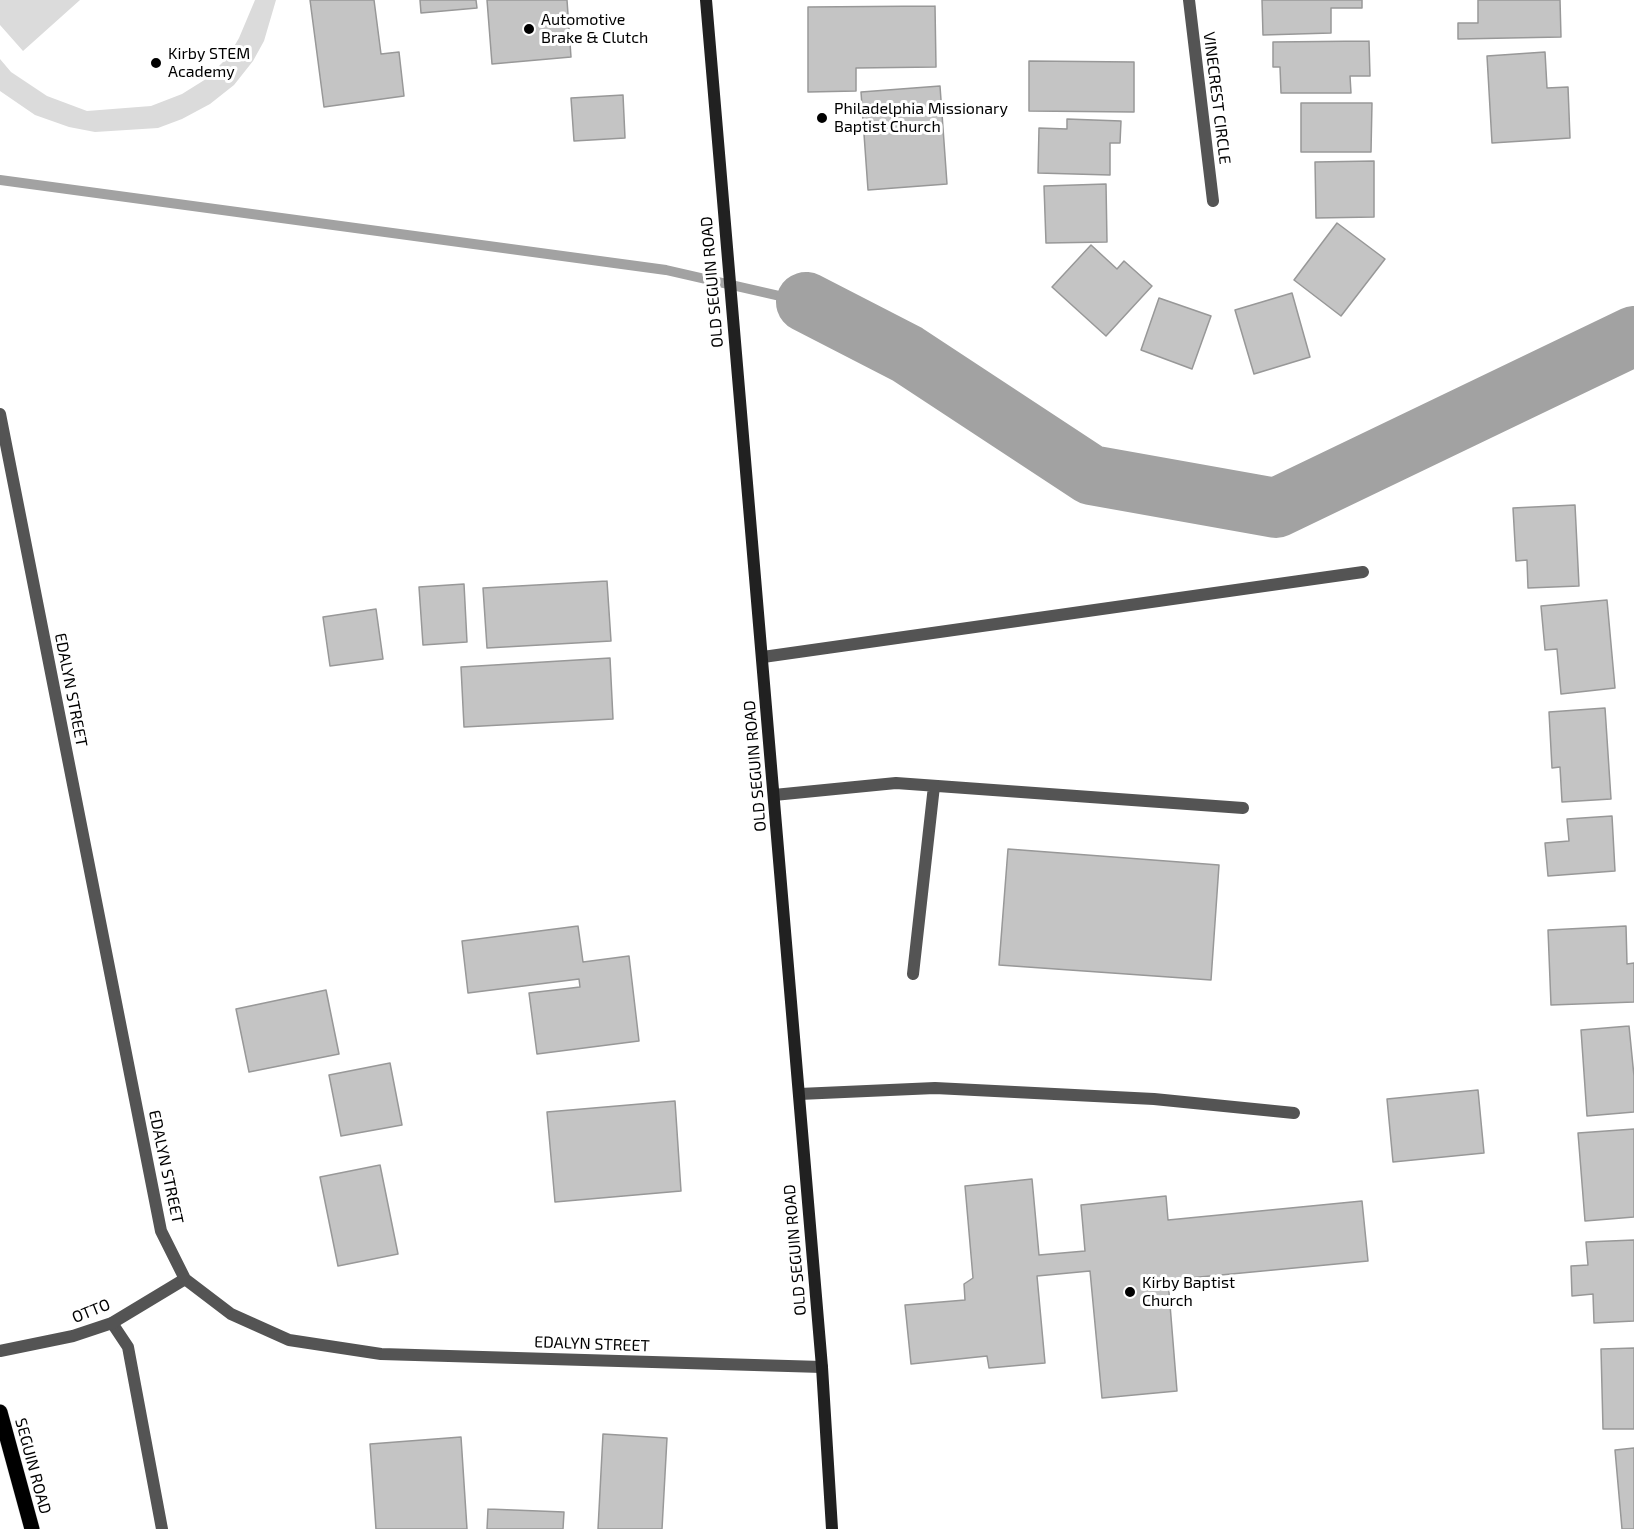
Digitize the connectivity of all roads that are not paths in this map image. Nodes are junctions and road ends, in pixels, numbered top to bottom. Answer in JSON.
{"nodes":[{"id":1,"x":706,"y":0,"type":"edge"},
{"id":2,"x":1189,"y":0,"type":"edge"},
{"id":3,"x":1214,"y":201,"type":"dead end"},
{"id":4,"x":0,"y":414,"type":"edge"},
{"id":5,"x":1363,"y":572,"type":"dead end"},
{"id":6,"x":763,"y":657,"type":"junction"},
{"id":7,"x":934,"y":786,"type":"junction"},
{"id":8,"x":774,"y":795,"type":"junction"},
{"id":9,"x":1243,"y":808,"type":"dead end"},
{"id":10,"x":913,"y":974,"type":"dead end"},
{"id":11,"x":799,"y":1094,"type":"junction"},
{"id":12,"x":1294,"y":1113,"type":"dead end"},
{"id":13,"x":185,"y":1279,"type":"junction"},
{"id":14,"x":112,"y":1323,"type":"junction"},
{"id":15,"x":0,"y":1351,"type":"edge"},
{"id":16,"x":822,"y":1367,"type":"junction"},
{"id":17,"x":0,"y":1412,"type":"edge"},
{"id":18,"x":32,"y":1529,"type":"edge"},
{"id":19,"x":162,"y":1529,"type":"edge"},
{"id":20,"x":832,"y":1529,"type":"edge"}],
"edges":[{"from":1,"to":6,"type":"street","name":"OLD SEGUIN ROAD"},
{"from":2,"to":3,"type":"street","name":"VINECREST CIRCLE"},
{"from":4,"to":13,"type":"street","name":"EDALYN STREET"},
{"from":5,"to":6,"type":"street"},
{"from":6,"to":8,"type":"street","name":"OLD SEGUIN ROAD"},
{"from":7,"to":8,"type":"street"},
{"from":7,"to":9,"type":"street"},
{"from":7,"to":10,"type":"street"},
{"from":8,"to":11,"type":"street","name":"OLD SEGUIN ROAD"},
{"from":11,"to":12,"type":"street"},
{"from":11,"to":16,"type":"street","name":"OLD SEGUIN ROAD"},
{"from":13,"to":14,"type":"street","name":"OTTO"},
{"from":13,"to":16,"type":"street","name":"EDALYN STREET"},
{"from":14,"to":15,"type":"street","name":"OTTO"},
{"from":14,"to":19,"type":"street"},
{"from":16,"to":20,"type":"street","name":"OLD SEGUIN ROAD"},
{"from":17,"to":18,"type":"main road","name":"SEGUIN ROAD"}]}
